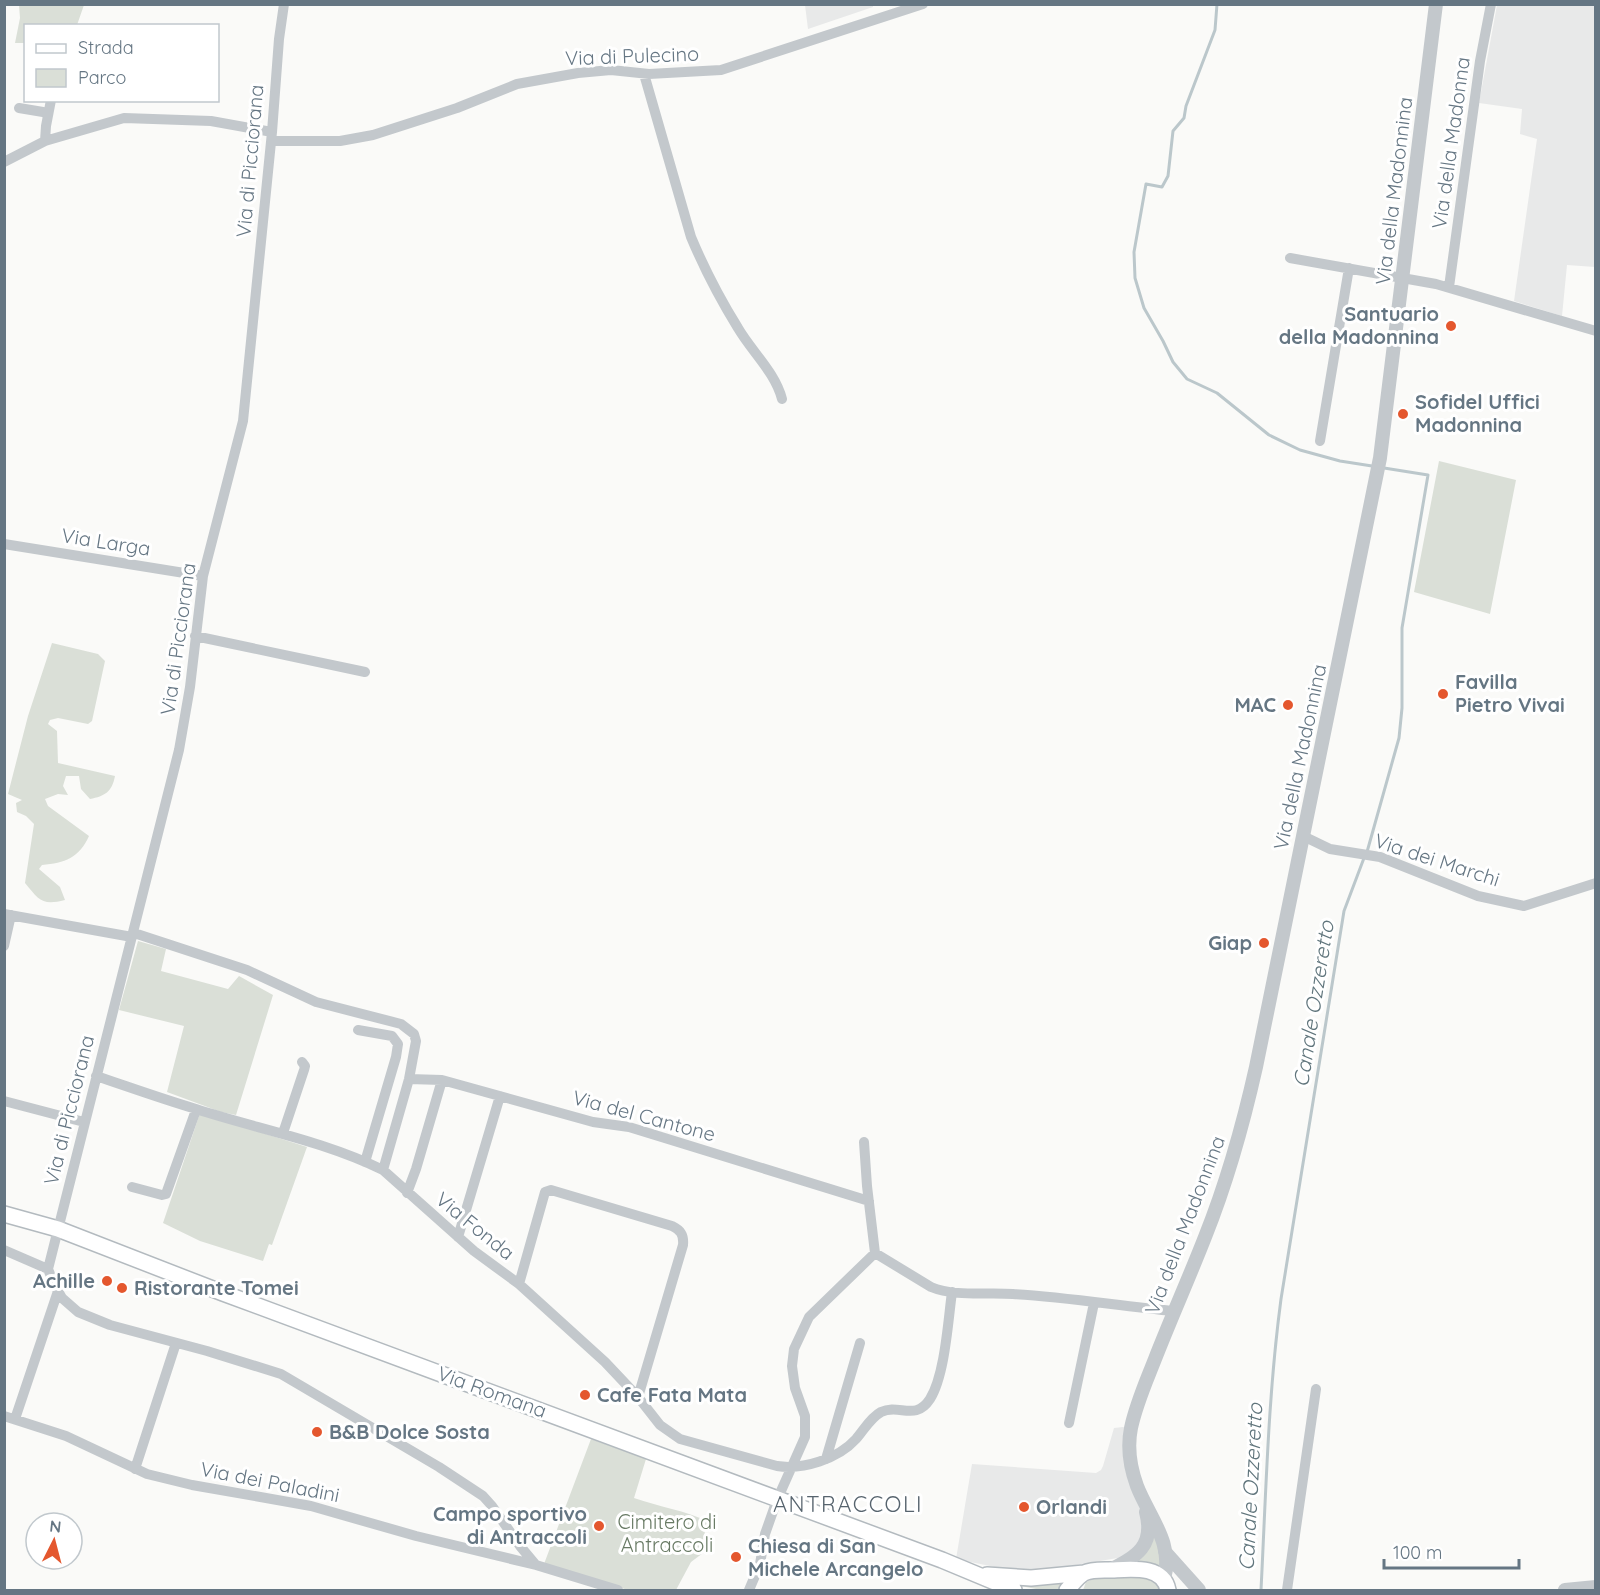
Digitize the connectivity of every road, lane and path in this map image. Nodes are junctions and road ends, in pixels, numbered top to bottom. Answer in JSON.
{"nodes":[{"id":1,"x":284,"y":4,"type":"edge"},
{"id":2,"x":923,"y":4,"type":"edge"},
{"id":3,"x":1436,"y":4,"type":"edge"},
{"id":4,"x":1491,"y":4,"type":"edge"},
{"id":5,"x":644,"y":74,"type":"junction"},
{"id":6,"x":51,"y":102,"type":"edge"},
{"id":7,"x":19,"y":108,"type":"dead end"},
{"id":8,"x":48,"y":114,"type":"junction"},
{"id":9,"x":272,"y":137,"type":"junction"},
{"id":10,"x":45,"y":141,"type":"junction"},
{"id":11,"x":4,"y":162,"type":"edge"},
{"id":12,"x":1290,"y":258,"type":"dead end"},
{"id":13,"x":1349,"y":268,"type":"junction"},
{"id":14,"x":1404,"y":278,"type":"junction"},
{"id":15,"x":1449,"y":287,"type":"junction"},
{"id":16,"x":1596,"y":331,"type":"edge"},
{"id":17,"x":782,"y":399,"type":"dead end"},
{"id":18,"x":1320,"y":441,"type":"dead end"},
{"id":19,"x":4,"y":544,"type":"edge"},
{"id":20,"x":203,"y":576,"type":"junction"},
{"id":21,"x":195,"y":636,"type":"junction"},
{"id":22,"x":365,"y":672,"type":"dead end"},
{"id":23,"x":1303,"y":836,"type":"junction"},
{"id":24,"x":1596,"y":883,"type":"edge"},
{"id":25,"x":8,"y":914,"type":"edge"},
{"id":26,"x":133,"y":935,"type":"junction"},
{"id":27,"x":4,"y":946,"type":"edge"},
{"id":28,"x":358,"y":1030,"type":"dead end"},
{"id":29,"x":302,"y":1062,"type":"dead end"},
{"id":30,"x":96,"y":1076,"type":"junction"},
{"id":31,"x":408,"y":1079,"type":"junction"},
{"id":32,"x":442,"y":1080,"type":"junction"},
{"id":33,"x":500,"y":1096,"type":"junction"},
{"id":34,"x":4,"y":1101,"type":"edge"},
{"id":35,"x":196,"y":1110,"type":"junction"},
{"id":36,"x":84,"y":1122,"type":"junction"},
{"id":37,"x":283,"y":1133,"type":"junction"},
{"id":38,"x":864,"y":1142,"type":"dead end"},
{"id":39,"x":365,"y":1161,"type":"junction"},
{"id":40,"x":383,"y":1170,"type":"junction"},
{"id":41,"x":132,"y":1187,"type":"dead end"},
{"id":42,"x":406,"y":1193,"type":"junction"},
{"id":43,"x":869,"y":1201,"type":"junction"},
{"id":44,"x":4,"y":1214,"type":"edge"},
{"id":45,"x":58,"y":1229,"type":"junction"},
{"id":46,"x":458,"y":1237,"type":"junction"},
{"id":47,"x":4,"y":1250,"type":"edge"},
{"id":48,"x":875,"y":1253,"type":"junction"},
{"id":49,"x":48,"y":1269,"type":"junction"},
{"id":50,"x":519,"y":1284,"type":"junction"},
{"id":51,"x":58,"y":1292,"type":"junction"},
{"id":52,"x":952,"y":1292,"type":"junction"},
{"id":53,"x":1094,"y":1303,"type":"junction"},
{"id":54,"x":1174,"y":1311,"type":"junction"},
{"id":55,"x":176,"y":1343,"type":"junction"},
{"id":56,"x":860,"y":1343,"type":"dead end"},
{"id":57,"x":1316,"y":1389,"type":"dead end"},
{"id":58,"x":638,"y":1398,"type":"junction"},
{"id":59,"x":10,"y":1417,"type":"edge"},
{"id":60,"x":1069,"y":1423,"type":"dead end"},
{"id":61,"x":826,"y":1459,"type":"junction"},
{"id":62,"x":790,"y":1467,"type":"junction"},
{"id":63,"x":135,"y":1469,"type":"junction"},
{"id":64,"x":1142,"y":1496,"type":"junction"},
{"id":65,"x":777,"y":1500,"type":"junction"},
{"id":66,"x":1165,"y":1552,"type":"junction"},
{"id":67,"x":536,"y":1564,"type":"junction"},
{"id":68,"x":1110,"y":1570,"type":"junction"},
{"id":69,"x":978,"y":1574,"type":"junction"},
{"id":70,"x":1075,"y":1584,"type":"edge"},
{"id":71,"x":1166,"y":1584,"type":"edge"},
{"id":72,"x":1596,"y":1587,"type":"edge"},
{"id":73,"x":618,"y":1590,"type":"edge"},
{"id":74,"x":749,"y":1590,"type":"edge"},
{"id":75,"x":1010,"y":1590,"type":"edge"},
{"id":76,"x":1184,"y":1590,"type":"edge"},
{"id":77,"x":1199,"y":1590,"type":"edge"},
{"id":78,"x":1287,"y":1590,"type":"edge"},
{"id":79,"x":1574,"y":1590,"type":"edge"}],
"edges":[{"from":1,"to":9,"type":"street","name":"Via di Picciorana"},
{"from":2,"to":5,"type":"street","name":"Via di Pulecino"},
{"from":3,"to":14,"type":"street","name":"Via della Madonnina"},
{"from":4,"to":15,"type":"street","name":"Via della Madonna"},
{"from":5,"to":9,"type":"street","name":"Via di Pulecino"},
{"from":5,"to":17,"type":"street"},
{"from":6,"to":8,"type":"street"},
{"from":7,"to":8,"type":"street"},
{"from":8,"to":10,"type":"street"},
{"from":9,"to":10,"type":"street","name":"Via di Pulecino"},
{"from":9,"to":20,"type":"street","name":"Via di Picciorana"},
{"from":10,"to":11,"type":"street","name":"Via di Pulecino"},
{"from":12,"to":13,"type":"street"},
{"from":13,"to":14,"type":"street"},
{"from":13,"to":18,"type":"street"},
{"from":14,"to":15,"type":"street"},
{"from":14,"to":23,"type":"street","name":"Via della Madonnina"},
{"from":15,"to":16,"type":"street"},
{"from":19,"to":20,"type":"street","name":"Via Larga"},
{"from":20,"to":21,"type":"street","name":"Via di Picciorana"},
{"from":21,"to":22,"type":"street"},
{"from":21,"to":26,"type":"street","name":"Via di Picciorana"},
{"from":23,"to":24,"type":"street","name":"Via dei Marchi"},
{"from":23,"to":54,"type":"street","name":"Via della Madonnina"},
{"from":25,"to":26,"type":"street"},
{"from":25,"to":27,"type":"street"},
{"from":26,"to":30,"type":"street","name":"Via di Picciorana"},
{"from":26,"to":31,"type":"street"},
{"from":28,"to":39,"type":"street"},
{"from":29,"to":37,"type":"street"},
{"from":30,"to":35,"type":"street","name":"Via Fonda"},
{"from":30,"to":36,"type":"street","name":"Via di Picciorana"},
{"from":31,"to":32,"type":"street","name":"Via del Cantone"},
{"from":31,"to":40,"type":"street"},
{"from":32,"to":33,"type":"street","name":"Via del Cantone"},
{"from":32,"to":42,"type":"street"},
{"from":33,"to":43,"type":"street","name":"Via del Cantone"},
{"from":33,"to":46,"type":"street"},
{"from":34,"to":36,"type":"street"},
{"from":35,"to":37,"type":"street","name":"Via Fonda"},
{"from":35,"to":41,"type":"street"},
{"from":36,"to":45,"type":"street","name":"Via di Picciorana"},
{"from":37,"to":39,"type":"street","name":"Via Fonda"},
{"from":38,"to":43,"type":"street"},
{"from":39,"to":40,"type":"street","name":"Via Fonda"},
{"from":40,"to":42,"type":"street","name":"Via Fonda"},
{"from":42,"to":46,"type":"street","name":"Via Fonda"},
{"from":43,"to":48,"type":"street"},
{"from":44,"to":45,"type":"main road","name":"Via Romana"},
{"from":45,"to":49,"type":"street","name":"Via di Picciorana"},
{"from":45,"to":65,"type":"main road","name":"Via Romana"},
{"from":46,"to":50,"type":"street","name":"Via Fonda"},
{"from":47,"to":49,"type":"street"},
{"from":48,"to":52,"type":"street"},
{"from":48,"to":62,"type":"street"},
{"from":49,"to":51,"type":"street"},
{"from":50,"to":58,"type":"street","name":"Via Fonda"},
{"from":50,"to":58,"type":"street"},
{"from":51,"to":55,"type":"street"},
{"from":51,"to":59,"type":"street"},
{"from":52,"to":53,"type":"street"},
{"from":52,"to":61,"type":"street","name":"Via Fonda"},
{"from":53,"to":54,"type":"street"},
{"from":53,"to":60,"type":"street"},
{"from":54,"to":64,"type":"street","name":"Via della Madonnina"},
{"from":55,"to":63,"type":"street"},
{"from":55,"to":67,"type":"street"},
{"from":56,"to":61,"type":"street"},
{"from":57,"to":78,"type":"street"},
{"from":58,"to":62,"type":"street","name":"Via Fonda"},
{"from":59,"to":63,"type":"street","name":"Via dei Paladini"},
{"from":61,"to":62,"type":"street","name":"Via Fonda"},
{"from":62,"to":65,"type":"street"},
{"from":63,"to":67,"type":"street","name":"Via dei Paladini"},
{"from":64,"to":66,"type":"street"},
{"from":64,"to":68,"type":"street"},
{"from":65,"to":69,"type":"main road","name":"Via Romana"},
{"from":65,"to":74,"type":"street"},
{"from":66,"to":71,"type":"street"},
{"from":66,"to":77,"type":"street"},
{"from":67,"to":73,"type":"street","name":"Via dei Paladini"},
{"from":68,"to":70,"type":"main road"},
{"from":68,"to":71,"type":"main road"},
{"from":69,"to":70,"type":"main road"},
{"from":69,"to":75,"type":"main road"},
{"from":71,"to":76,"type":"main road"},
{"from":72,"to":79,"type":"street"}]}
